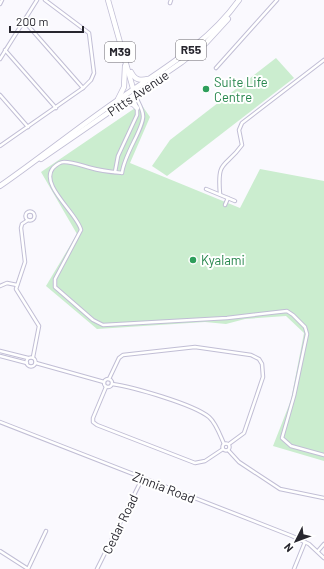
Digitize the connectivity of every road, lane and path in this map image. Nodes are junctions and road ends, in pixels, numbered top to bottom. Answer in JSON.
{"nodes":[{"id":1,"x":37,"y":0,"type":"edge"},
{"id":2,"x":45,"y":0,"type":"edge"},
{"id":3,"x":108,"y":0,"type":"edge"},
{"id":4,"x":239,"y":0,"type":"edge"},
{"id":5,"x":242,"y":0,"type":"edge"},
{"id":6,"x":277,"y":0,"type":"edge"},
{"id":7,"x":24,"y":21,"type":"junction"},
{"id":8,"x":5,"y":50,"type":"junction"},
{"id":9,"x":0,"y":59,"type":"edge"},
{"id":10,"x":324,"y":60,"type":"edge"},
{"id":11,"x":126,"y":66,"type":"junction"},
{"id":12,"x":216,"y":68,"type":"dead end"},
{"id":13,"x":152,"y":77,"type":"junction"},
{"id":14,"x":83,"y":88,"type":"junction"},
{"id":15,"x":133,"y":94,"type":"junction"},
{"id":16,"x":0,"y":95,"type":"edge"},
{"id":17,"x":117,"y":101,"type":"junction"},
{"id":18,"x":125,"y":102,"type":"junction"},
{"id":19,"x":56,"y":108,"type":"junction"},
{"id":20,"x":137,"y":108,"type":"junction"},
{"id":21,"x":28,"y":127,"type":"junction"},
{"id":22,"x":0,"y":146,"type":"edge"},
{"id":23,"x":41,"y":157,"type":"junction"},
{"id":24,"x":115,"y":172,"type":"junction"},
{"id":25,"x":0,"y":186,"type":"edge"},
{"id":26,"x":206,"y":189,"type":"dead end"},
{"id":27,"x":220,"y":194,"type":"junction"},
{"id":28,"x":228,"y":198,"type":"junction"},
{"id":29,"x":235,"y":201,"type":"dead end"},
{"id":30,"x":225,"y":205,"type":"dead end"},
{"id":31,"x":28,"y":220,"type":"dead end"},
{"id":32,"x":17,"y":285,"type":"junction"},
{"id":33,"x":0,"y":286,"type":"edge"},
{"id":34,"x":0,"y":351,"type":"edge"},
{"id":35,"x":0,"y":356,"type":"edge"},
{"id":36,"x":33,"y":357,"type":"junction"},
{"id":37,"x":28,"y":358,"type":"junction"},
{"id":38,"x":27,"y":363,"type":"junction"},
{"id":39,"x":36,"y":363,"type":"junction"},
{"id":40,"x":109,"y":379,"type":"junction"},
{"id":41,"x":104,"y":382,"type":"junction"},
{"id":42,"x":112,"y":384,"type":"junction"},
{"id":43,"x":106,"y":387,"type":"junction"},
{"id":44,"x":0,"y":422,"type":"edge"},
{"id":45,"x":224,"y":444,"type":"junction"},
{"id":46,"x":229,"y":444,"type":"junction"},
{"id":47,"x":223,"y":449,"type":"junction"},
{"id":48,"x":228,"y":450,"type":"junction"},
{"id":49,"x":324,"y":454,"type":"edge"},
{"id":50,"x":142,"y":479,"type":"junction"},
{"id":51,"x":324,"y":498,"type":"edge"},
{"id":52,"x":46,"y":531,"type":"dead end"},
{"id":53,"x":305,"y":542,"type":"junction"},
{"id":54,"x":324,"y":544,"type":"edge"},
{"id":55,"x":0,"y":551,"type":"edge"},
{"id":56,"x":318,"y":551,"type":"junction"},
{"id":57,"x":324,"y":558,"type":"edge"},
{"id":58,"x":28,"y":569,"type":"edge"},
{"id":59,"x":97,"y":569,"type":"edge"},
{"id":60,"x":294,"y":569,"type":"edge"}],
"edges":[{"from":1,"to":7,"type":"street"},
{"from":2,"to":14,"type":"street"},
{"from":3,"to":11,"type":"main road","number":"M39"},
{"from":4,"to":13,"type":"main road","name":"Pitts Avenue","number":"R55"},
{"from":5,"to":15,"type":"main road","name":"Pitts Avenue","number":"R55"},
{"from":6,"to":12,"type":"street"},
{"from":7,"to":8,"type":"street"},
{"from":7,"to":14,"type":"street"},
{"from":8,"to":9,"type":"street"},
{"from":8,"to":19,"type":"street"},
{"from":10,"to":27,"type":"street"},
{"from":11,"to":13,"type":"main road"},
{"from":11,"to":15,"type":"main road","number":"M39"},
{"from":11,"to":17,"type":"main road"},
{"from":13,"to":15,"type":"main road","name":"Pitts Avenue","number":"R55"},
{"from":14,"to":19,"type":"street"},
{"from":15,"to":17,"type":"main road","name":"Pitts Avenue","number":"R55"},
{"from":15,"to":18,"type":"main road","name":"Pitts Avenue","number":"R55"},
{"from":15,"to":20,"type":"street"},
{"from":15,"to":24,"type":"street"},
{"from":16,"to":21,"type":"street"},
{"from":17,"to":23,"type":"main road","name":"Pitts Avenue","number":"R55"},
{"from":18,"to":20,"type":"main road"},
{"from":18,"to":23,"type":"main road","name":"Pitts Avenue","number":"R55"},
{"from":19,"to":21,"type":"street"},
{"from":20,"to":24,"type":"street"},
{"from":21,"to":22,"type":"street"},
{"from":23,"to":25,"type":"main road","number":"R55"},
{"from":24,"to":49,"type":"street"},
{"from":26,"to":27,"type":"street"},
{"from":27,"to":28,"type":"street"},
{"from":28,"to":29,"type":"street"},
{"from":28,"to":30,"type":"street"},
{"from":31,"to":32,"type":"street"},
{"from":32,"to":33,"type":"street"},
{"from":32,"to":36,"type":"street"},
{"from":34,"to":37,"type":"street"},
{"from":35,"to":38,"type":"street"},
{"from":36,"to":37,"type":"street"},
{"from":36,"to":39,"type":"street"},
{"from":37,"to":38,"type":"street"},
{"from":38,"to":39,"type":"street"},
{"from":39,"to":41,"type":"street"},
{"from":40,"to":41,"type":"street"},
{"from":40,"to":42,"type":"street"},
{"from":40,"to":46,"type":"street"},
{"from":41,"to":43,"type":"street"},
{"from":42,"to":43,"type":"street"},
{"from":42,"to":45,"type":"street"},
{"from":43,"to":47,"type":"street"},
{"from":44,"to":50,"type":"street","name":"Zinnia Road"},
{"from":45,"to":46,"type":"street"},
{"from":45,"to":47,"type":"street"},
{"from":46,"to":48,"type":"street"},
{"from":47,"to":48,"type":"street"},
{"from":48,"to":51,"type":"street"},
{"from":50,"to":53,"type":"street","name":"Zinnia Road"},
{"from":50,"to":59,"type":"street","name":"Cedar Road"},
{"from":52,"to":58,"type":"street"},
{"from":53,"to":56,"type":"street","name":"Zinnia Road"},
{"from":53,"to":60,"type":"street"},
{"from":54,"to":56,"type":"street"},
{"from":55,"to":58,"type":"street"},
{"from":56,"to":57,"type":"street","name":"Zinnia Road"}]}
